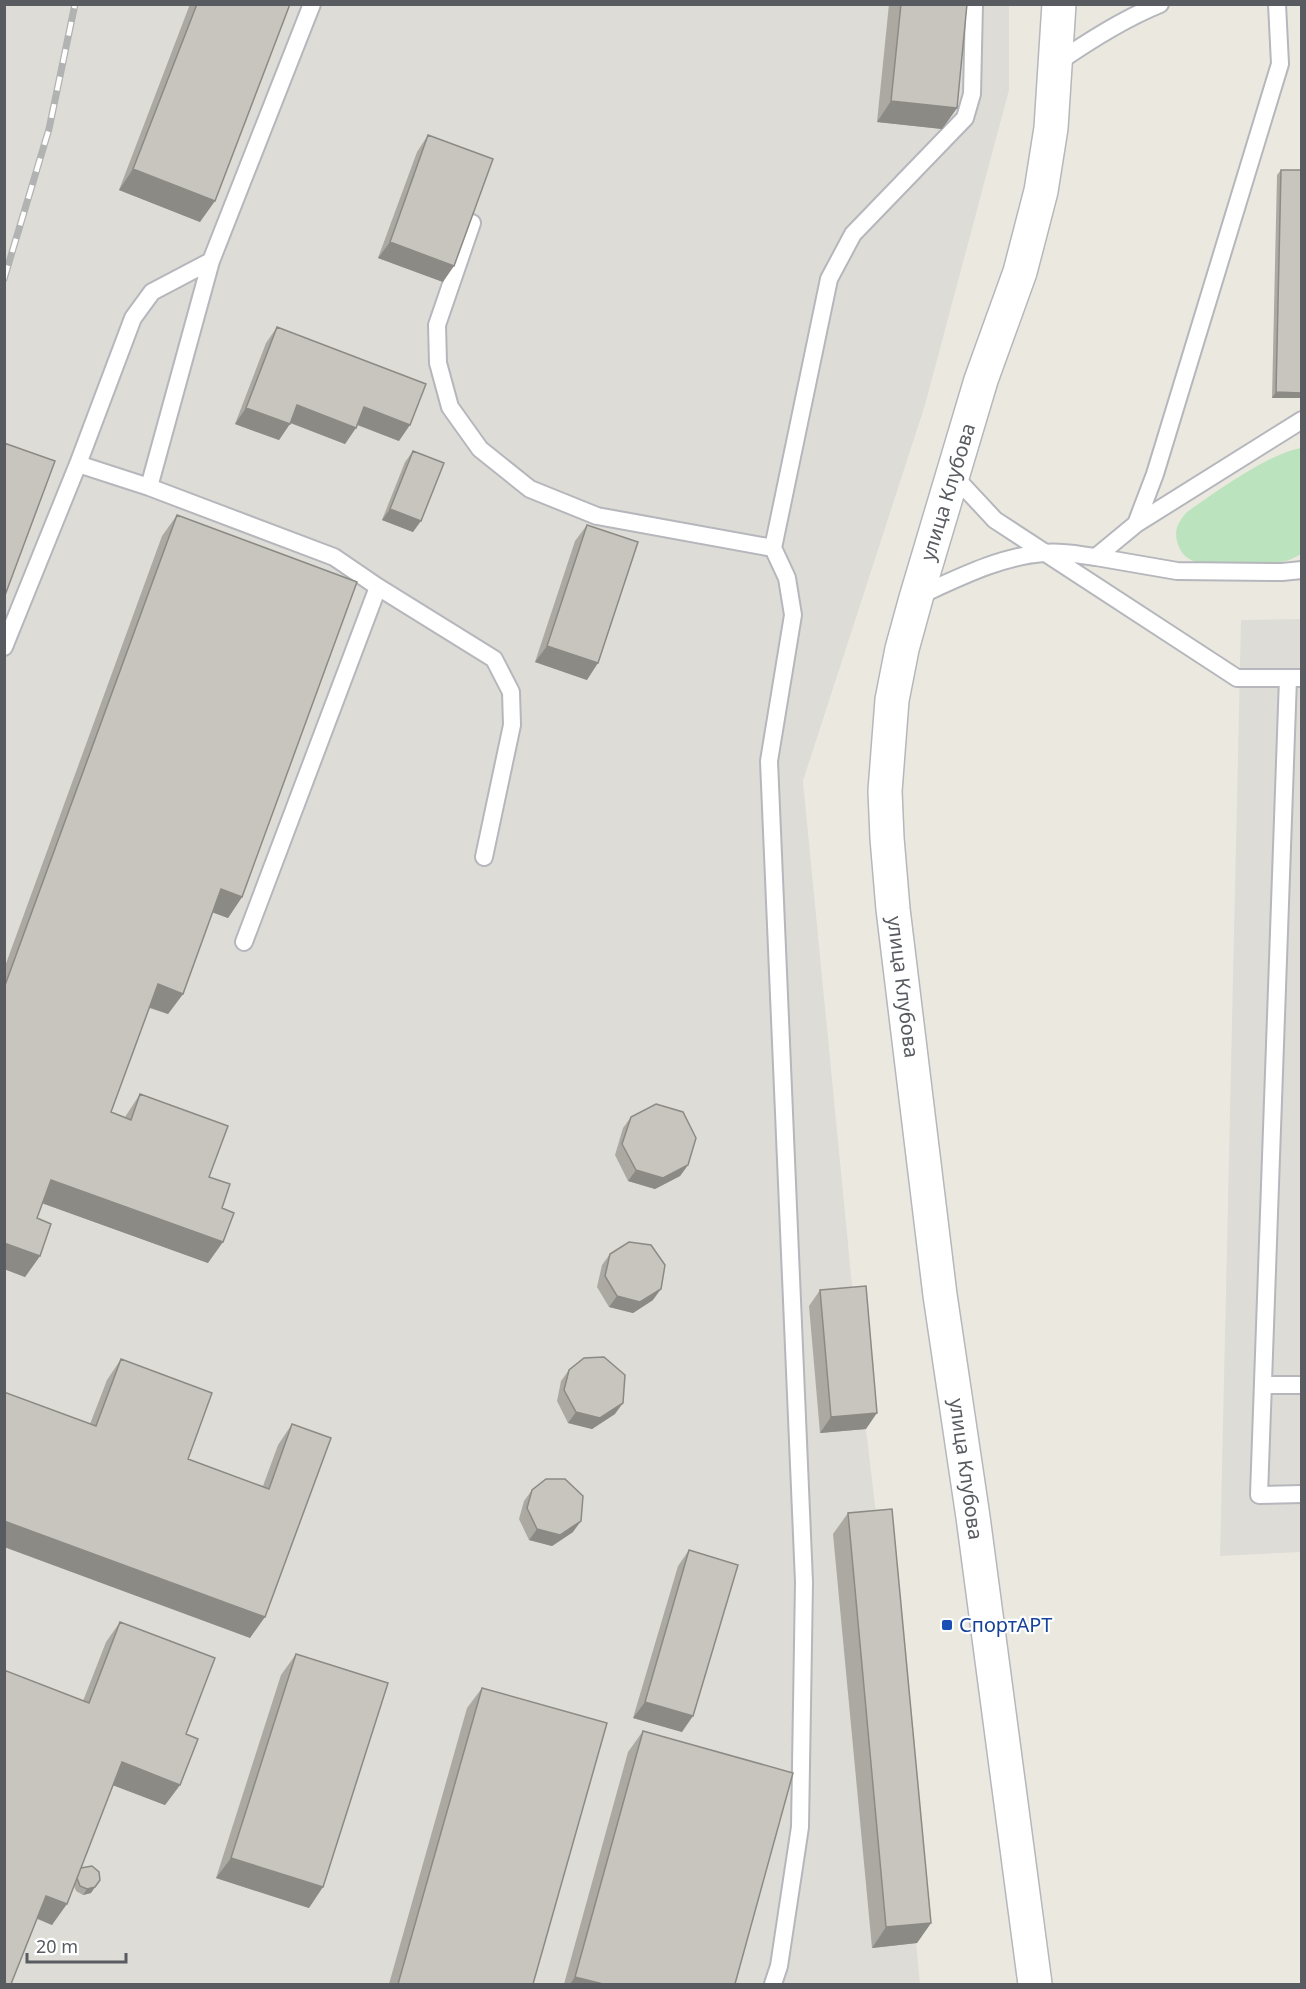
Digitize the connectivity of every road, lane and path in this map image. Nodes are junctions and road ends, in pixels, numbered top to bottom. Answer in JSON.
{"nodes":[{"id":1,"x":312,"y":4,"type":"edge"},
{"id":2,"x":974,"y":4,"type":"edge"},
{"id":3,"x":1059,"y":4,"type":"edge"},
{"id":4,"x":1160,"y":4,"type":"edge"},
{"id":5,"x":1276,"y":4,"type":"edge"},
{"id":6,"x":1057,"y":63,"type":"junction"},
{"id":7,"x":472,"y":223,"type":"edge"},
{"id":8,"x":211,"y":261,"type":"junction"},
{"id":9,"x":1302,"y":420,"type":"edge"},
{"id":10,"x":78,"y":464,"type":"junction"},
{"id":11,"x":953,"y":475,"type":"junction"},
{"id":12,"x":149,"y":487,"type":"junction"},
{"id":13,"x":1136,"y":524,"type":"junction"},
{"id":14,"x":773,"y":548,"type":"junction"},
{"id":15,"x":1045,"y":553,"type":"junction"},
{"id":16,"x":1096,"y":557,"type":"junction"},
{"id":17,"x":1302,"y":570,"type":"edge"},
{"id":18,"x":378,"y":587,"type":"junction"},
{"id":19,"x":915,"y":598,"type":"junction"},
{"id":20,"x":4,"y":647,"type":"edge"},
{"id":21,"x":1295,"y":678,"type":"edge"},
{"id":22,"x":484,"y":857,"type":"dead end"},
{"id":23,"x":244,"y":942,"type":"dead end"},
{"id":24,"x":1302,"y":1385,"type":"edge"},
{"id":25,"x":1263,"y":1386,"type":"junction"},
{"id":26,"x":1302,"y":1494,"type":"edge"},
{"id":27,"x":772,"y":1984,"type":"edge"},
{"id":28,"x":1035,"y":1984,"type":"edge"}],
"edges":[{"from":1,"to":8,"type":"lane"},
{"from":2,"to":14,"type":"lane"},
{"from":3,"to":6,"type":"street","name":"улица Клубова"},
{"from":4,"to":6,"type":"lane"},
{"from":5,"to":13,"type":"lane"},
{"from":6,"to":11,"type":"street","name":"улица Клубова"},
{"from":7,"to":14,"type":"lane"},
{"from":8,"to":10,"type":"lane"},
{"from":8,"to":12,"type":"lane"},
{"from":9,"to":13,"type":"lane"},
{"from":10,"to":12,"type":"lane"},
{"from":10,"to":20,"type":"lane"},
{"from":11,"to":15,"type":"lane"},
{"from":11,"to":19,"type":"street","name":"улица Клубова"},
{"from":12,"to":18,"type":"lane"},
{"from":13,"to":16,"type":"lane"},
{"from":14,"to":27,"type":"lane"},
{"from":15,"to":16,"type":"lane"},
{"from":15,"to":19,"type":"lane"},
{"from":15,"to":21,"type":"lane"},
{"from":16,"to":17,"type":"lane"},
{"from":18,"to":22,"type":"lane"},
{"from":18,"to":23,"type":"lane"},
{"from":19,"to":28,"type":"street","name":"улица Клубова"},
{"from":21,"to":25,"type":"lane"},
{"from":24,"to":25,"type":"lane"},
{"from":25,"to":26,"type":"lane"}]}
